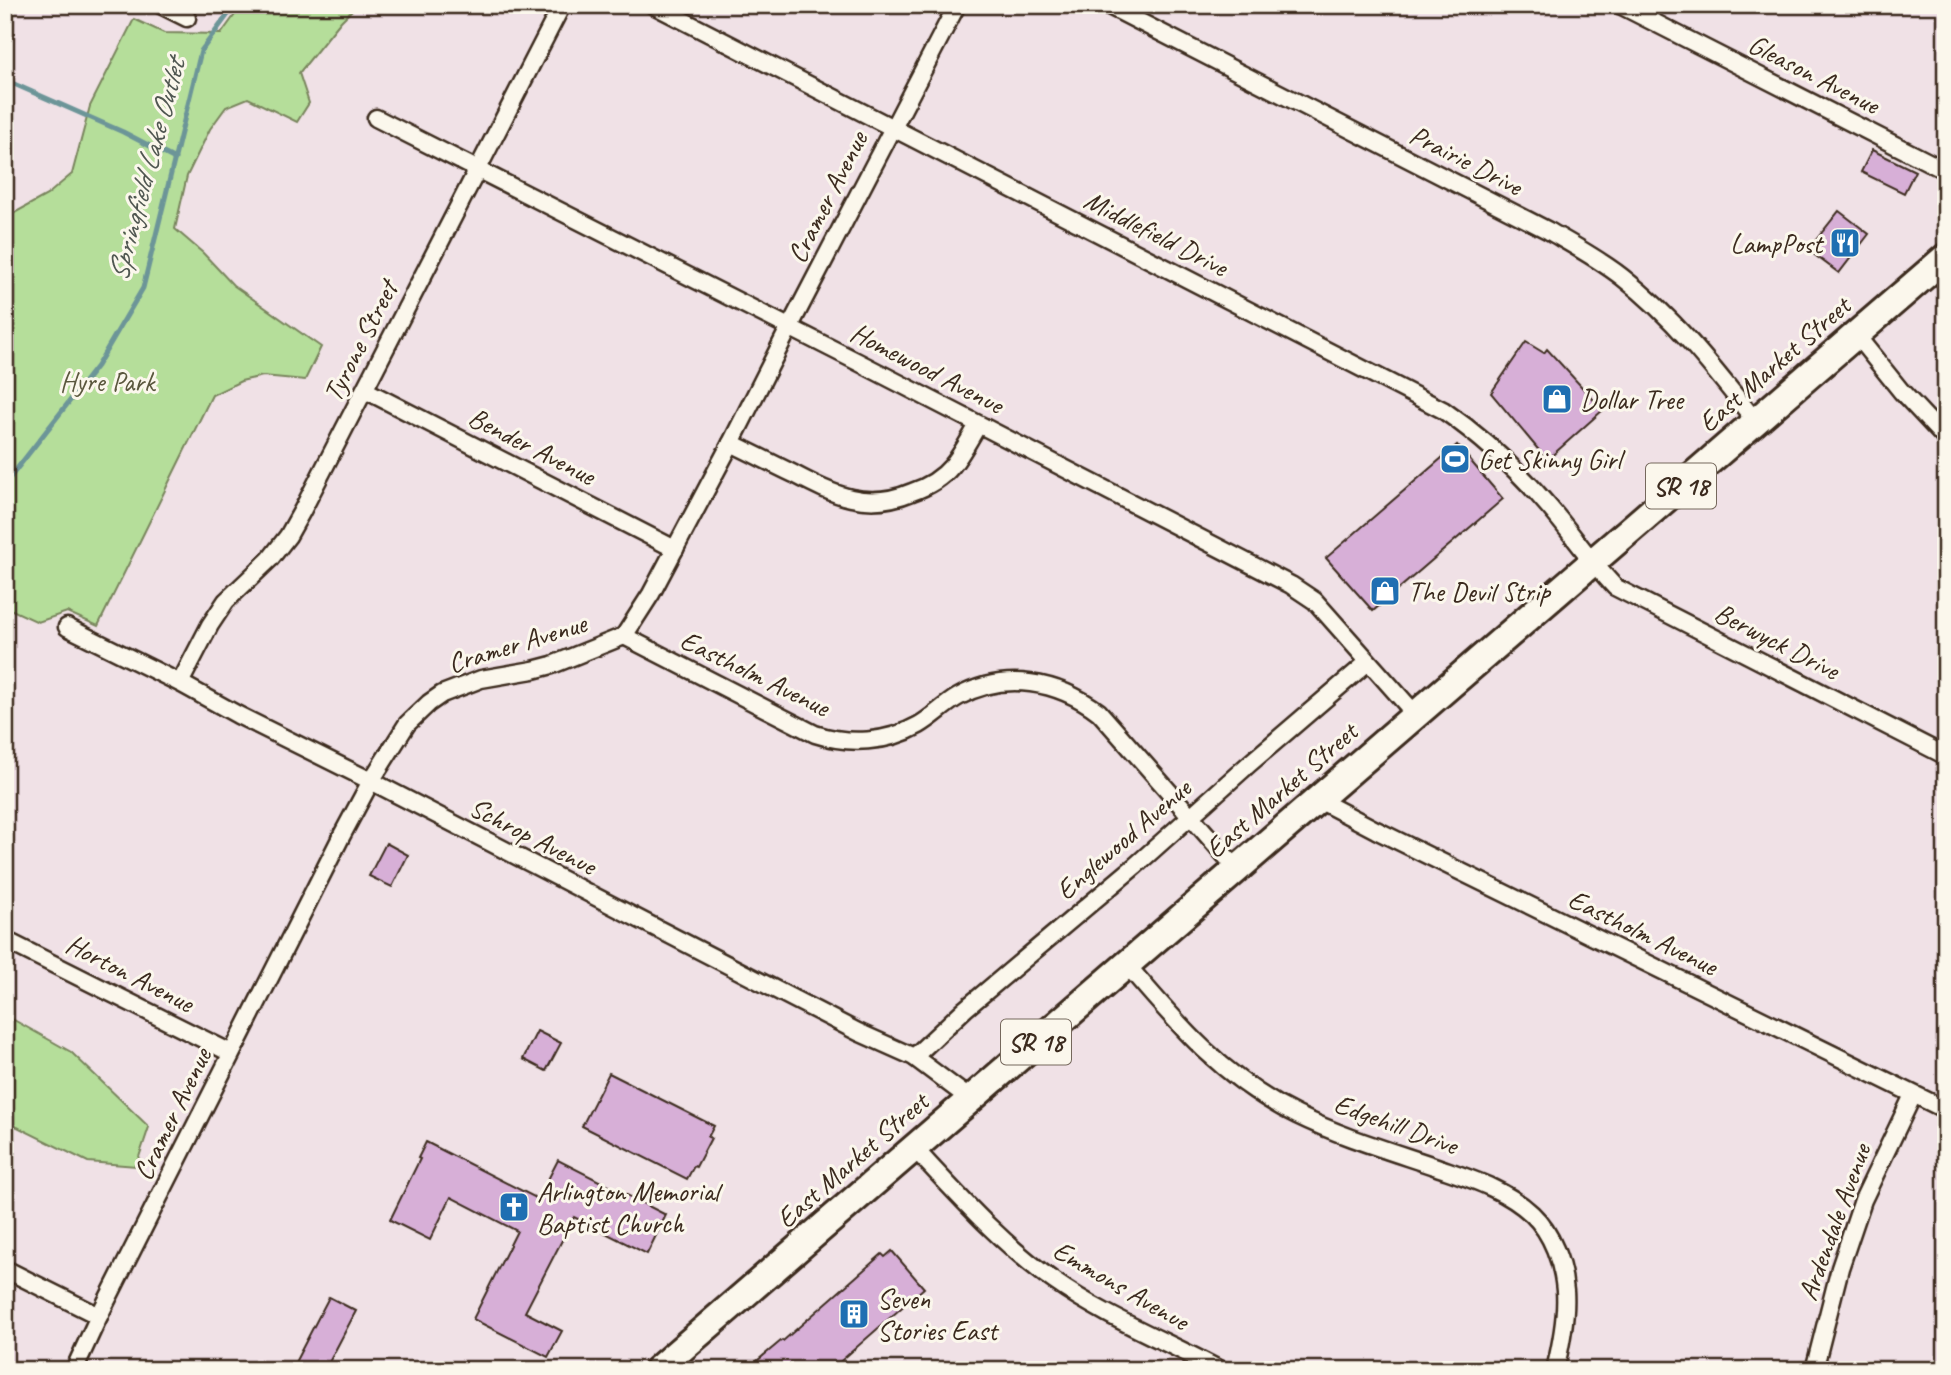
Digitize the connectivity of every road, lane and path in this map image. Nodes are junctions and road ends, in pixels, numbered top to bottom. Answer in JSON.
{"nodes":[{"id":1,"x":162,"y":5,"type":"edge"},
{"id":2,"x":562,"y":5,"type":"edge"},
{"id":3,"x":653,"y":5,"type":"edge"},
{"id":4,"x":957,"y":5,"type":"edge"},
{"id":5,"x":1107,"y":5,"type":"edge"},
{"id":6,"x":1620,"y":5,"type":"edge"},
{"id":7,"x":187,"y":18,"type":"dead end"},
{"id":8,"x":376,"y":118,"type":"dead end"},
{"id":9,"x":892,"y":128,"type":"junction"},
{"id":10,"x":478,"y":170,"type":"junction"},
{"id":11,"x":1946,"y":171,"type":"edge"},
{"id":12,"x":1946,"y":257,"type":"edge"},
{"id":13,"x":789,"y":328,"type":"junction"},
{"id":14,"x":1856,"y":334,"type":"junction"},
{"id":15,"x":365,"y":390,"type":"junction"},
{"id":16,"x":1756,"y":422,"type":"junction"},
{"id":17,"x":978,"y":425,"type":"junction"},
{"id":18,"x":1946,"y":439,"type":"edge"},
{"id":19,"x":731,"y":443,"type":"junction"},
{"id":20,"x":674,"y":549,"type":"junction"},
{"id":21,"x":1592,"y":564,"type":"junction"},
{"id":22,"x":67,"y":627,"type":"dead end"},
{"id":23,"x":624,"y":636,"type":"junction"},
{"id":24,"x":1368,"y":662,"type":"junction"},
{"id":25,"x":180,"y":683,"type":"junction"},
{"id":26,"x":1416,"y":715,"type":"junction"},
{"id":27,"x":1946,"y":756,"type":"edge"},
{"id":28,"x":371,"y":781,"type":"junction"},
{"id":29,"x":1317,"y":799,"type":"junction"},
{"id":30,"x":1191,"y":816,"type":"junction"},
{"id":31,"x":1237,"y":869,"type":"junction"},
{"id":32,"x":5,"y":940,"type":"edge"},
{"id":33,"x":1127,"y":965,"type":"junction"},
{"id":34,"x":231,"y":1053,"type":"junction"},
{"id":35,"x":914,"y":1057,"type":"junction"},
{"id":36,"x":1913,"y":1095,"type":"junction"},
{"id":37,"x":970,"y":1099,"type":"junction"},
{"id":38,"x":1946,"y":1110,"type":"edge"},
{"id":39,"x":914,"y":1148,"type":"junction"},
{"id":40,"x":5,"y":1269,"type":"edge"},
{"id":41,"x":99,"y":1316,"type":"junction"},
{"id":42,"x":74,"y":1370,"type":"edge"},
{"id":43,"x":657,"y":1370,"type":"edge"},
{"id":44,"x":1220,"y":1370,"type":"edge"},
{"id":45,"x":1555,"y":1370,"type":"edge"},
{"id":46,"x":1814,"y":1370,"type":"edge"}],
"edges":[{"from":1,"to":7,"type":"street"},
{"from":2,"to":10,"type":"street","name":"Tyrone Street"},
{"from":3,"to":9,"type":"street","name":"Middlefield Drive"},
{"from":4,"to":9,"type":"street","name":"Cramer Avenue"},
{"from":5,"to":16,"type":"street","name":"Prairie Drive"},
{"from":6,"to":11,"type":"street","name":"Gleason Avenue"},
{"from":8,"to":10,"type":"street","name":"Homewood Avenue"},
{"from":9,"to":13,"type":"street","name":"Cramer Avenue"},
{"from":9,"to":21,"type":"street","name":"Middlefield Drive"},
{"from":10,"to":13,"type":"street","name":"Homewood Avenue"},
{"from":10,"to":15,"type":"street","name":"Tyrone Street"},
{"from":12,"to":14,"type":"main road","name":"East Market Street","number":"SR 18"},
{"from":13,"to":17,"type":"street","name":"Homewood Avenue"},
{"from":13,"to":19,"type":"street","name":"Cramer Avenue"},
{"from":14,"to":16,"type":"main road","name":"East Market Street","number":"SR 18"},
{"from":14,"to":18,"type":"street"},
{"from":15,"to":20,"type":"street","name":"Bender Avenue"},
{"from":15,"to":25,"type":"street","name":"Tyrone Street"},
{"from":16,"to":21,"type":"main road","name":"East Market Street","number":"SR 18"},
{"from":17,"to":19,"type":"street"},
{"from":17,"to":24,"type":"street","name":"Homewood Avenue"},
{"from":19,"to":20,"type":"street","name":"Cramer Avenue"},
{"from":20,"to":23,"type":"street","name":"Cramer Avenue"},
{"from":21,"to":26,"type":"main road","name":"East Market Street","number":"SR 18"},
{"from":21,"to":27,"type":"street","name":"Berwyck Drive"},
{"from":22,"to":25,"type":"street","name":"Schrop Avenue"},
{"from":23,"to":28,"type":"street","name":"Cramer Avenue"},
{"from":23,"to":30,"type":"street","name":"Eastholm Avenue"},
{"from":24,"to":26,"type":"street","name":"Homewood Avenue"},
{"from":24,"to":30,"type":"street","name":"Englewood Avenue"},
{"from":25,"to":28,"type":"street","name":"Schrop Avenue"},
{"from":26,"to":29,"type":"main road","name":"East Market Street","number":"SR 18"},
{"from":28,"to":34,"type":"street","name":"Cramer Avenue"},
{"from":28,"to":35,"type":"street","name":"Schrop Avenue"},
{"from":29,"to":31,"type":"main road","name":"East Market Street","number":"SR 18"},
{"from":29,"to":36,"type":"street","name":"Eastholm Avenue"},
{"from":30,"to":31,"type":"street","name":"Eastholm Avenue"},
{"from":30,"to":35,"type":"street","name":"Englewood Avenue"},
{"from":31,"to":33,"type":"main road","name":"East Market Street","number":"SR 18"},
{"from":32,"to":34,"type":"street","name":"Horton Avenue"},
{"from":33,"to":37,"type":"main road","name":"East Market Street","number":"SR 18"},
{"from":33,"to":45,"type":"street","name":"Edgehill Drive"},
{"from":34,"to":41,"type":"street","name":"Cramer Avenue"},
{"from":35,"to":37,"type":"street","name":"Schrop Avenue"},
{"from":36,"to":38,"type":"street","name":"Eastholm Avenue"},
{"from":36,"to":46,"type":"street","name":"Ardendale Avenue"},
{"from":37,"to":39,"type":"main road","name":"East Market Street","number":"SR 18"},
{"from":39,"to":43,"type":"main road","name":"East Market Street","number":"SR 18"},
{"from":39,"to":44,"type":"street","name":"Emmons Avenue"},
{"from":40,"to":41,"type":"street"},
{"from":41,"to":42,"type":"street","name":"Cramer Avenue"}]}
